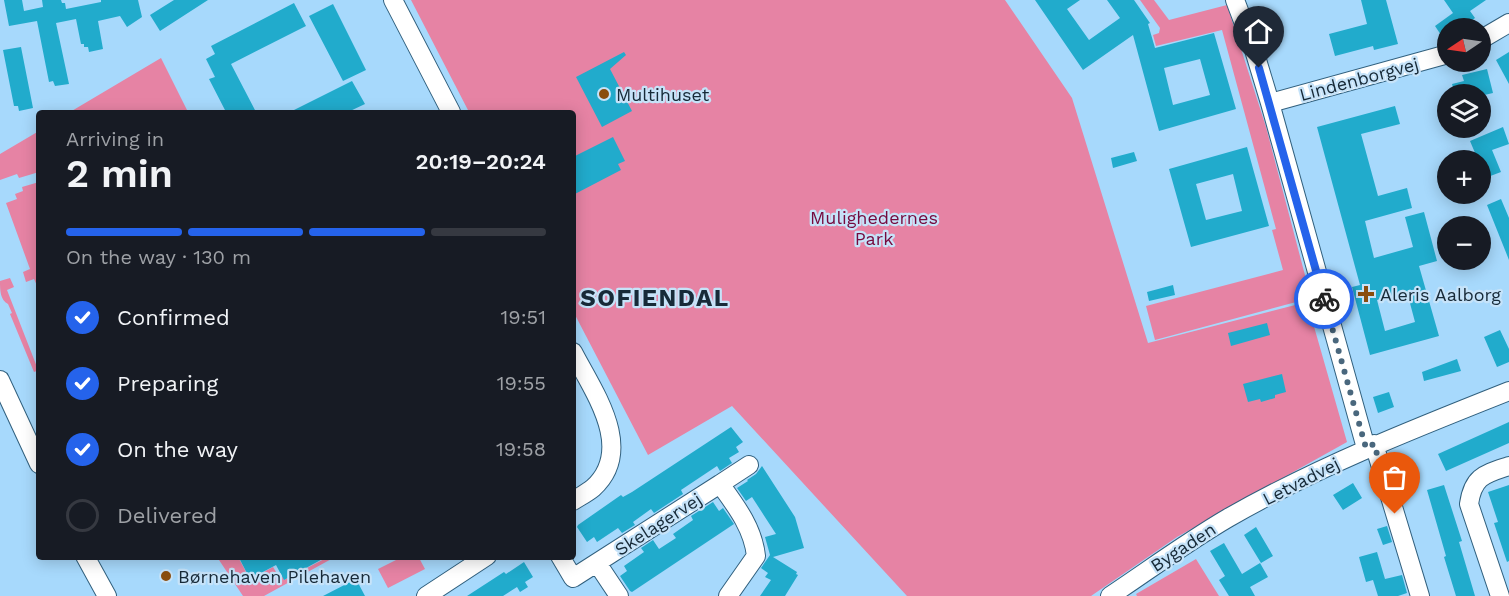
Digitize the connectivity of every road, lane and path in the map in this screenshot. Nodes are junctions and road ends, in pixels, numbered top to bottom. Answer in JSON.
{"nodes":[{"id":1,"x":393,"y":0,"type":"edge"},
{"id":2,"x":1235,"y":0,"type":"edge"},
{"id":3,"x":1509,"y":23,"type":"edge"},
{"id":4,"x":1491,"y":34,"type":"edge"},
{"id":5,"x":1437,"y":57,"type":"edge"},
{"id":6,"x":1270,"y":103,"type":"junction"},
{"id":7,"x":450,"y":110,"type":"edge"},
{"id":8,"x":576,"y":358,"type":"edge"},
{"id":9,"x":0,"y":380,"type":"edge"},
{"id":10,"x":1509,"y":392,"type":"edge"},
{"id":11,"x":6,"y":412,"type":"edge"},
{"id":12,"x":1370,"y":446,"type":"junction"},
{"id":13,"x":36,"y":459,"type":"edge"},
{"id":14,"x":749,"y":465,"type":"dead end"},
{"id":15,"x":1509,"y":466,"type":"edge"},
{"id":16,"x":720,"y":484,"type":"junction"},
{"id":17,"x":576,"y":499,"type":"edge"},
{"id":18,"x":1227,"y":519,"type":"joint"},
{"id":19,"x":87,"y":560,"type":"edge"},
{"id":20,"x":481,"y":560,"type":"edge"},
{"id":21,"x":562,"y":560,"type":"edge"},
{"id":22,"x":597,"y":563,"type":"junction"},
{"id":23,"x":1502,"y":591,"type":"edge"},
{"id":24,"x":107,"y":596,"type":"edge"},
{"id":25,"x":426,"y":596,"type":"edge"},
{"id":26,"x":619,"y":596,"type":"edge"},
{"id":27,"x":728,"y":596,"type":"edge"},
{"id":28,"x":1110,"y":596,"type":"edge"},
{"id":29,"x":1419,"y":596,"type":"edge"}],
"edges":[{"from":1,"to":7,"type":"street"},
{"from":2,"to":6,"type":"street"},
{"from":3,"to":4,"type":"street"},
{"from":5,"to":6,"type":"street","name":"Lindenborgvej"},
{"from":6,"to":12,"type":"street"},
{"from":8,"to":17,"type":"street"},
{"from":9,"to":11,"type":"street"},
{"from":10,"to":12,"type":"street","name":"Letvadvej"},
{"from":11,"to":13,"type":"street"},
{"from":12,"to":18,"type":"street","name":"Letvadvej"},
{"from":12,"to":29,"type":"street"},
{"from":14,"to":16,"type":"street","name":"Skelagervej"},
{"from":15,"to":23,"type":"street"},
{"from":16,"to":22,"type":"street","name":"Skelagervej"},
{"from":16,"to":27,"type":"street","name":"Skelagervej"},
{"from":18,"to":28,"type":"street","name":"Bygaden"},
{"from":19,"to":24,"type":"street"},
{"from":20,"to":25,"type":"street"},
{"from":21,"to":22,"type":"street","name":"Skelagervej"},
{"from":22,"to":26,"type":"street","name":"Skelagervej"}]}
